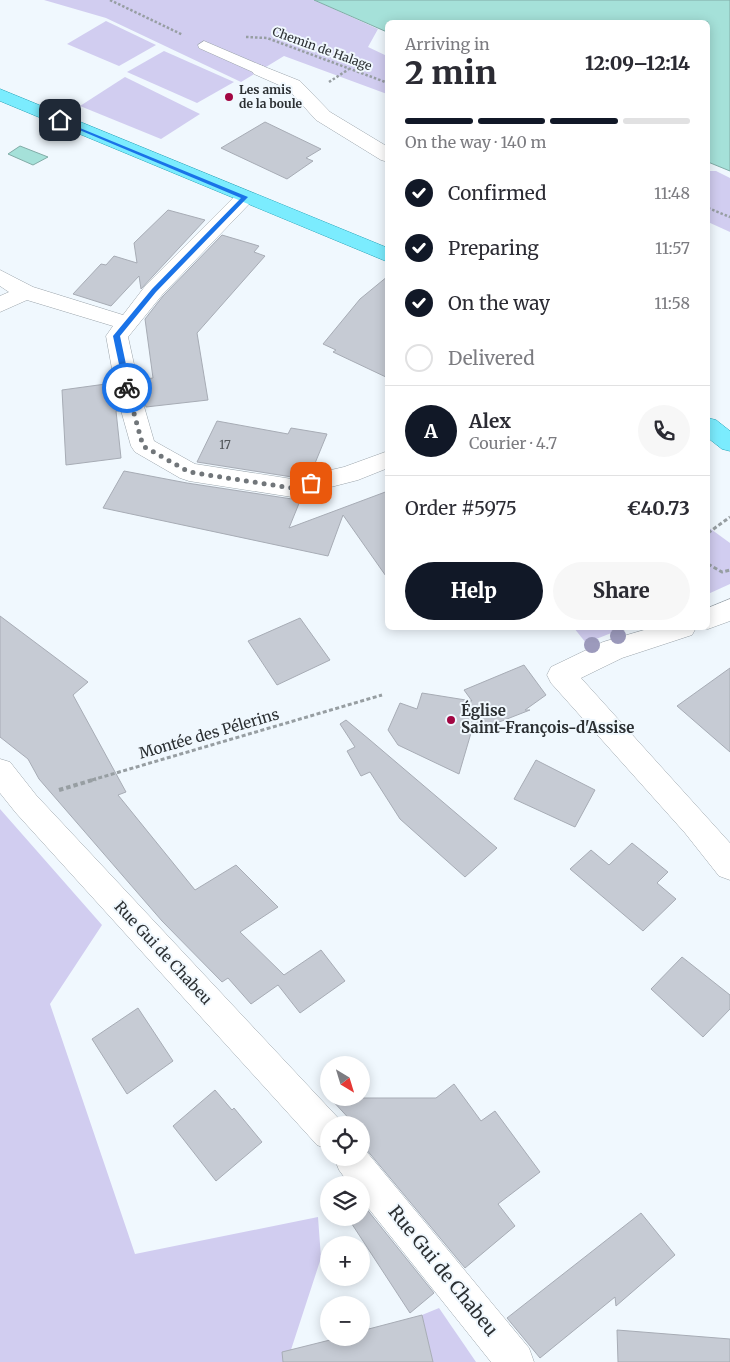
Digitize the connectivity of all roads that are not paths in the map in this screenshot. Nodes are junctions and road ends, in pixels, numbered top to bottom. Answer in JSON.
{"nodes":[{"id":1,"x":204,"y":44,"type":"road end"},
{"id":2,"x":260,"y":70,"type":"joint"},
{"id":3,"x":0,"y":94,"type":"edge"},
{"id":4,"x":385,"y":154,"type":"edge"},
{"id":5,"x":245,"y":197,"type":"junction"},
{"id":6,"x":385,"y":255,"type":"edge"},
{"id":7,"x":0,"y":277,"type":"edge"},
{"id":8,"x":25,"y":292,"type":"junction"},
{"id":9,"x":0,"y":305,"type":"edge"},
{"id":10,"x":126,"y":323,"type":"junction"},
{"id":11,"x":710,"y":428,"type":"edge"},
{"id":12,"x":730,"y":443,"type":"edge"},
{"id":13,"x":385,"y":460,"type":"edge"},
{"id":14,"x":730,"y":609,"type":"edge"},
{"id":15,"x":710,"y":618,"type":"edge"},
{"id":16,"x":677,"y":630,"type":"edge"},
{"id":17,"x":0,"y":771,"type":"edge"},
{"id":18,"x":730,"y":866,"type":"edge"},
{"id":19,"x":320,"y":1123,"type":"edge"},
{"id":20,"x":357,"y":1166,"type":"edge"},
{"id":21,"x":514,"y":1362,"type":"edge"}],
"edges":[{"from":1,"to":2,"type":"lane"},
{"from":2,"to":4,"type":"street"},
{"from":3,"to":5,"type":"main road"},
{"from":5,"to":6,"type":"main road"},
{"from":5,"to":10,"type":"street"},
{"from":7,"to":8,"type":"street"},
{"from":8,"to":9,"type":"street"},
{"from":8,"to":10,"type":"street"},
{"from":10,"to":13,"type":"street"},
{"from":11,"to":12,"type":"main road"},
{"from":14,"to":15,"type":"street"},
{"from":16,"to":18,"type":"street"},
{"from":17,"to":19,"type":"street","name":"Rue Gui de Chabeu"},
{"from":20,"to":21,"type":"street","name":"Rue Gui de Chabeu"}]}
